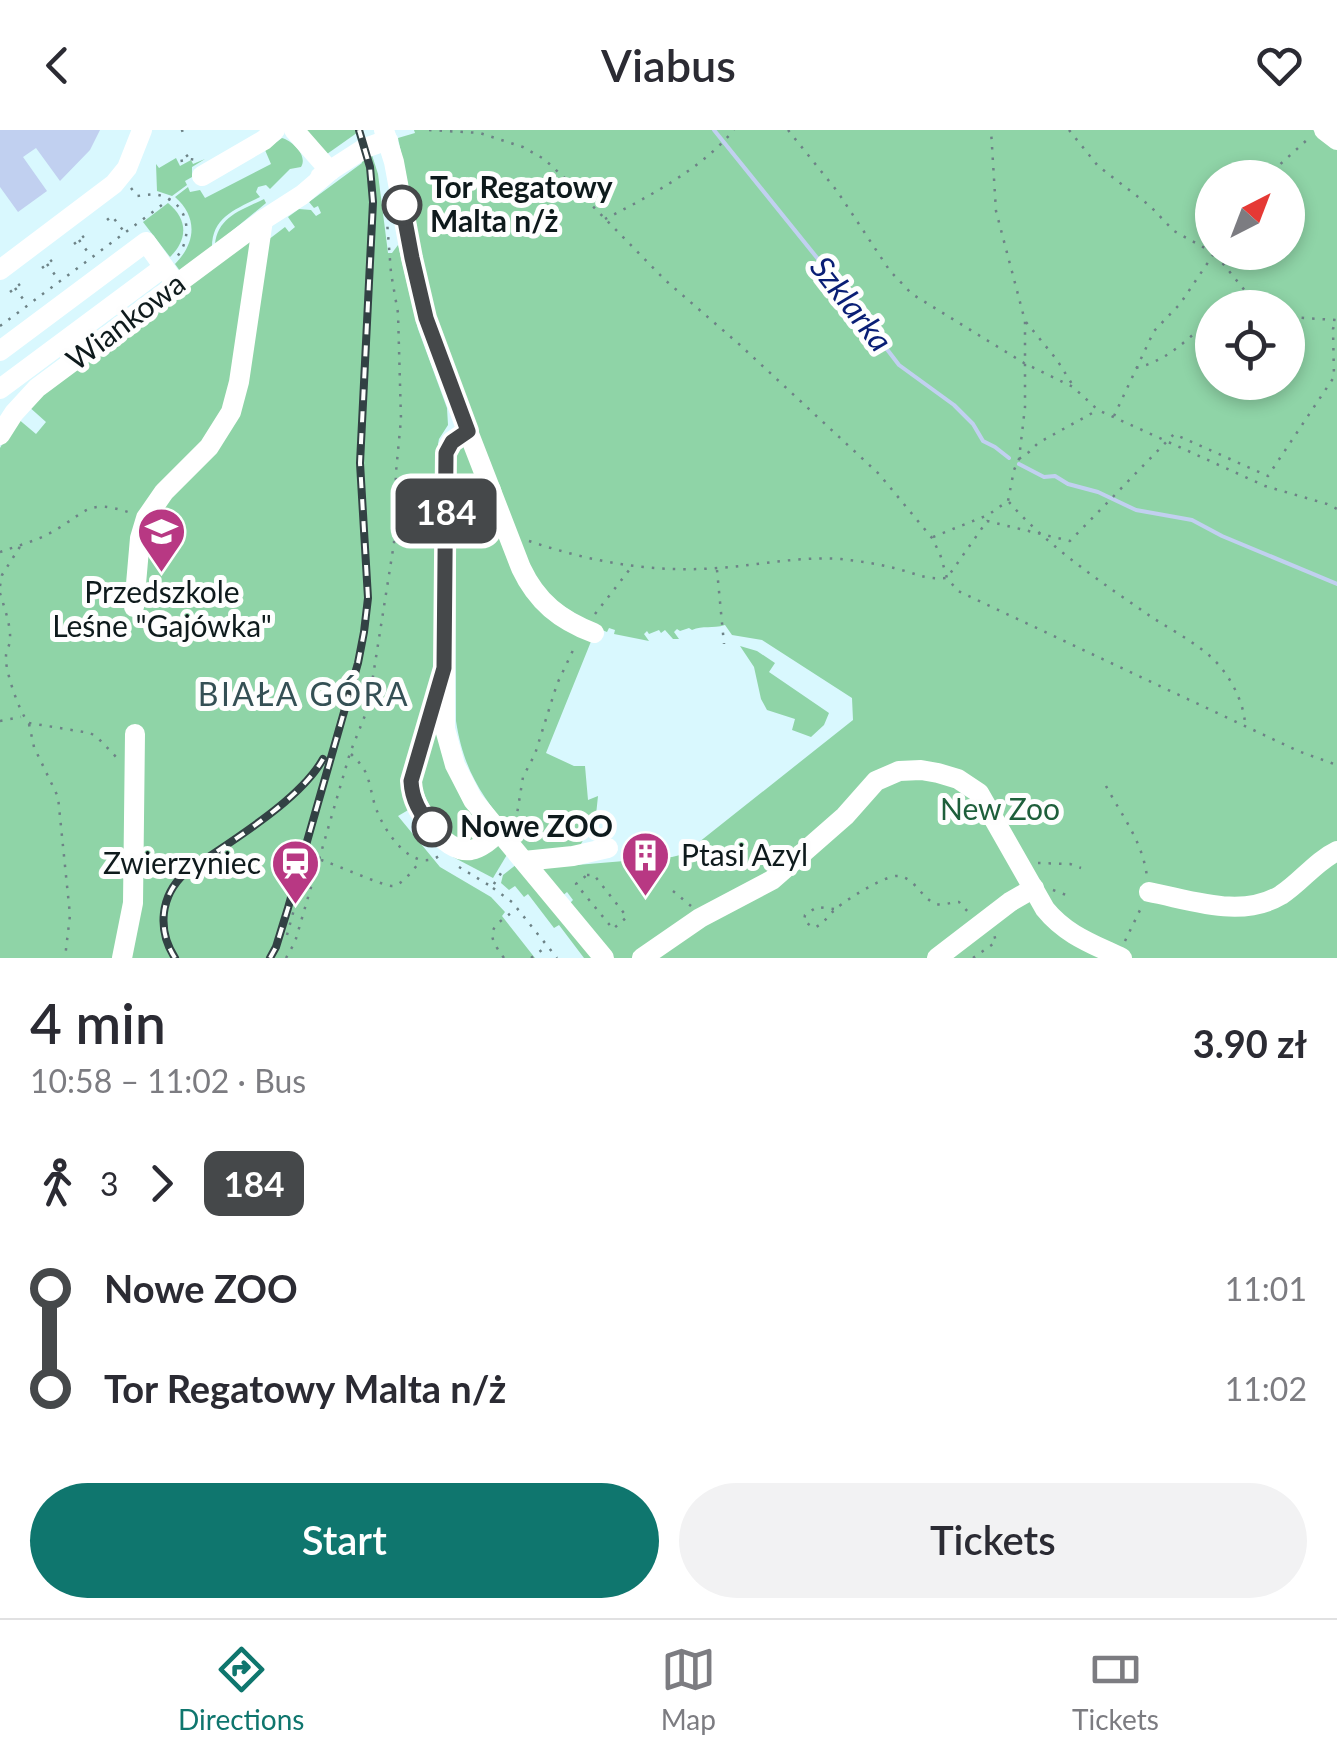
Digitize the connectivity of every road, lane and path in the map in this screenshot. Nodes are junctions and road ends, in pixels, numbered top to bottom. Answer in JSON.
{"nodes":[{"id":1,"x":142,"y":130,"type":"edge"},
{"id":2,"x":275,"y":130,"type":"edge"},
{"id":3,"x":294,"y":130,"type":"edge"},
{"id":4,"x":429,"y":130,"type":"edge"},
{"id":5,"x":734,"y":130,"type":"edge"},
{"id":6,"x":788,"y":130,"type":"edge"},
{"id":7,"x":991,"y":130,"type":"edge"},
{"id":8,"x":1068,"y":130,"type":"edge"},
{"id":9,"x":1316,"y":134,"type":"edge"},
{"id":10,"x":386,"y":135,"type":"edge"},
{"id":11,"x":1337,"y":140,"type":"edge"},
{"id":12,"x":188,"y":155,"type":"dead end"},
{"id":13,"x":1282,"y":160,"type":"edge"},
{"id":14,"x":200,"y":168,"type":"joint"},
{"id":15,"x":330,"y":170,"type":"junction"},
{"id":16,"x":122,"y":174,"type":"junction"},
{"id":17,"x":170,"y":200,"type":"junction"},
{"id":18,"x":604,"y":219,"type":"junction"},
{"id":19,"x":107,"y":220,"type":"dead end"},
{"id":20,"x":263,"y":220,"type":"junction"},
{"id":21,"x":125,"y":233,"type":"junction"},
{"id":22,"x":84,"y":236,"type":"dead end"},
{"id":23,"x":79,"y":240,"type":"junction"},
{"id":24,"x":1195,"y":242,"type":"edge"},
{"id":25,"x":390,"y":243,"type":"dead end"},
{"id":26,"x":74,"y":244,"type":"dead end"},
{"id":27,"x":92,"y":258,"type":"junction"},
{"id":28,"x":52,"y":260,"type":"dead end"},
{"id":29,"x":47,"y":264,"type":"junction"},
{"id":30,"x":42,"y":268,"type":"dead end"},
{"id":31,"x":0,"y":270,"type":"edge"},
{"id":32,"x":1202,"y":270,"type":"edge"},
{"id":33,"x":1228,"y":270,"type":"edge"},
{"id":34,"x":170,"y":276,"type":"junction"},
{"id":35,"x":60,"y":281,"type":"junction"},
{"id":36,"x":20,"y":284,"type":"dead end"},
{"id":37,"x":15,"y":288,"type":"junction"},
{"id":38,"x":1245,"y":290,"type":"edge"},
{"id":39,"x":10,"y":292,"type":"dead end"},
{"id":40,"x":28,"y":305,"type":"junction"},
{"id":41,"x":1305,"y":318,"type":"edge"},
{"id":42,"x":1337,"y":319,"type":"edge"},
{"id":43,"x":1025,"y":321,"type":"junction"},
{"id":44,"x":0,"y":326,"type":"edge"},
{"id":45,"x":1195,"y":334,"type":"edge"},
{"id":46,"x":0,"y":351,"type":"edge"},
{"id":47,"x":1024,"y":363,"type":"junction"},
{"id":48,"x":1135,"y":368,"type":"junction"},
{"id":49,"x":1074,"y":387,"type":"junction"},
{"id":50,"x":0,"y":389,"type":"edge"},
{"id":51,"x":1098,"y":410,"type":"junction"},
{"id":52,"x":1113,"y":416,"type":"junction"},
{"id":53,"x":2,"y":428,"type":"edge"},
{"id":54,"x":468,"y":431,"type":"junction"},
{"id":55,"x":1019,"y":459,"type":"junction"},
{"id":56,"x":1008,"y":501,"type":"junction"},
{"id":57,"x":1337,"y":509,"type":"edge"},
{"id":58,"x":146,"y":518,"type":"junction"},
{"id":59,"x":508,"y":535,"type":"junction"},
{"id":60,"x":932,"y":538,"type":"junction"},
{"id":61,"x":22,"y":544,"type":"junction"},
{"id":62,"x":0,"y":552,"type":"edge"},
{"id":63,"x":631,"y":567,"type":"junction"},
{"id":64,"x":717,"y":568,"type":"junction"},
{"id":65,"x":946,"y":578,"type":"junction"},
{"id":66,"x":0,"y":586,"type":"edge"},
{"id":67,"x":0,"y":593,"type":"edge"},
{"id":68,"x":134,"y":606,"type":"dead end"},
{"id":69,"x":589,"y":631,"type":"junction"},
{"id":70,"x":724,"y":644,"type":"dead end"},
{"id":71,"x":444,"y":668,"type":"junction"},
{"id":72,"x":22,"y":717,"type":"junction"},
{"id":73,"x":0,"y":721,"type":"edge"},
{"id":74,"x":28,"y":723,"type":"junction"},
{"id":75,"x":1245,"y":726,"type":"junction"},
{"id":76,"x":135,"y":734,"type":"dead end"},
{"id":77,"x":1337,"y":765,"type":"edge"},
{"id":78,"x":134,"y":770,"type":"junction"},
{"id":79,"x":1106,"y":786,"type":"dead end"},
{"id":80,"x":499,"y":832,"type":"junction"},
{"id":81,"x":608,"y":848,"type":"dead end"},
{"id":82,"x":1337,"y":851,"type":"edge"},
{"id":83,"x":320,"y":859,"type":"junction"},
{"id":84,"x":524,"y":861,"type":"junction"},
{"id":85,"x":420,"y":862,"type":"dead end"},
{"id":86,"x":1020,"y":864,"type":"junction"},
{"id":87,"x":318,"y":867,"type":"junction"},
{"id":88,"x":1081,"y":868,"type":"dead end"},
{"id":89,"x":587,"y":875,"type":"joint"},
{"id":90,"x":492,"y":887,"type":"dead end"},
{"id":91,"x":1034,"y":888,"type":"junction"},
{"id":92,"x":673,"y":892,"type":"dead end"},
{"id":93,"x":1060,"y":892,"type":"dead end"},
{"id":94,"x":1149,"y":892,"type":"junction"},
{"id":95,"x":1066,"y":895,"type":"dead end"},
{"id":96,"x":517,"y":908,"type":"junction"},
{"id":97,"x":834,"y":909,"type":"junction"},
{"id":98,"x":700,"y":918,"type":"junction"},
{"id":99,"x":488,"y":919,"type":"dead end"},
{"id":100,"x":494,"y":927,"type":"junction"},
{"id":101,"x":979,"y":927,"type":"junction"},
{"id":102,"x":287,"y":935,"type":"dead end"},
{"id":103,"x":547,"y":946,"type":"junction"},
{"id":104,"x":600,"y":953,"type":"edge"},
{"id":105,"x":1120,"y":957,"type":"edge"},
{"id":106,"x":66,"y":958,"type":"edge"},
{"id":107,"x":122,"y":958,"type":"edge"},
{"id":108,"x":286,"y":958,"type":"edge"},
{"id":109,"x":504,"y":958,"type":"edge"},
{"id":110,"x":531,"y":958,"type":"edge"},
{"id":111,"x":557,"y":958,"type":"edge"},
{"id":112,"x":642,"y":958,"type":"edge"},
{"id":113,"x":937,"y":958,"type":"edge"}],
"edges":[{"from":1,"to":16,"type":"street"},
{"from":2,"to":14,"type":"street"},
{"from":3,"to":15,"type":"street"},
{"from":4,"to":18,"type":"path"},
{"from":5,"to":18,"type":"path"},
{"from":6,"to":47,"type":"path"},
{"from":7,"to":43,"type":"path"},
{"from":8,"to":24,"type":"path"},
{"from":9,"to":11,"type":"street"},
{"from":9,"to":13,"type":"path"},
{"from":10,"to":15,"type":"street","name":"Wiankowa"},
{"from":10,"to":54,"type":"street"},
{"from":12,"to":14,"type":"path"},
{"from":15,"to":20,"type":"street","name":"Wiankowa"},
{"from":16,"to":17,"type":"path"},
{"from":16,"to":31,"type":"street"},
{"from":17,"to":21,"type":"path"},
{"from":17,"to":34,"type":"path"},
{"from":18,"to":60,"type":"path"},
{"from":19,"to":21,"type":"path"},
{"from":20,"to":34,"type":"street","name":"Wiankowa"},
{"from":20,"to":58,"type":"street"},
{"from":21,"to":27,"type":"path"},
{"from":22,"to":23,"type":"path"},
{"from":23,"to":26,"type":"path"},
{"from":23,"to":27,"type":"path"},
{"from":25,"to":83,"type":"path"},
{"from":27,"to":35,"type":"path"},
{"from":28,"to":29,"type":"path"},
{"from":29,"to":30,"type":"path"},
{"from":29,"to":35,"type":"path"},
{"from":32,"to":48,"type":"path"},
{"from":33,"to":38,"type":"path"},
{"from":34,"to":46,"type":"street"},
{"from":34,"to":50,"type":"street"},
{"from":34,"to":53,"type":"street","name":"Wiankowa"},
{"from":35,"to":40,"type":"path"},
{"from":36,"to":37,"type":"path"},
{"from":37,"to":39,"type":"path"},
{"from":37,"to":40,"type":"path"},
{"from":40,"to":44,"type":"path"},
{"from":41,"to":42,"type":"path"},
{"from":42,"to":65,"type":"path"},
{"from":43,"to":47,"type":"path"},
{"from":43,"to":49,"type":"path"},
{"from":45,"to":48,"type":"path"},
{"from":47,"to":49,"type":"path"},
{"from":47,"to":55,"type":"path"},
{"from":48,"to":52,"type":"path"},
{"from":49,"to":51,"type":"path"},
{"from":51,"to":52,"type":"path"},
{"from":51,"to":55,"type":"path"},
{"from":52,"to":57,"type":"path"},
{"from":54,"to":59,"type":"street"},
{"from":54,"to":71,"type":"street"},
{"from":55,"to":56,"type":"path"},
{"from":56,"to":60,"type":"path"},
{"from":56,"to":75,"type":"path"},
{"from":58,"to":61,"type":"path"},
{"from":58,"to":68,"type":"street"},
{"from":59,"to":63,"type":"path"},
{"from":59,"to":69,"type":"street"},
{"from":60,"to":65,"type":"path"},
{"from":61,"to":62,"type":"path"},
{"from":61,"to":66,"type":"path"},
{"from":63,"to":64,"type":"path"},
{"from":63,"to":69,"type":"path"},
{"from":64,"to":65,"type":"path"},
{"from":64,"to":70,"type":"path"},
{"from":65,"to":75,"type":"path"},
{"from":67,"to":72,"type":"path"},
{"from":69,"to":80,"type":"path"},
{"from":71,"to":80,"type":"street"},
{"from":71,"to":80,"type":"street"},
{"from":72,"to":73,"type":"path"},
{"from":72,"to":74,"type":"path"},
{"from":74,"to":78,"type":"path"},
{"from":74,"to":106,"type":"path"},
{"from":75,"to":77,"type":"path"},
{"from":76,"to":78,"type":"street"},
{"from":78,"to":107,"type":"street"},
{"from":79,"to":94,"type":"path"},
{"from":80,"to":84,"type":"street"},
{"from":81,"to":84,"type":"street"},
{"from":82,"to":94,"type":"street"},
{"from":83,"to":85,"type":"path"},
{"from":83,"to":87,"type":"path"},
{"from":84,"to":104,"type":"street"},
{"from":86,"to":88,"type":"path"},
{"from":86,"to":91,"type":"street"},
{"from":86,"to":98,"type":"street"},
{"from":87,"to":102,"type":"path"},
{"from":87,"to":108,"type":"path"},
{"from":89,"to":89,"type":"path"},
{"from":90,"to":96,"type":"path"},
{"from":91,"to":101,"type":"street"},
{"from":91,"to":105,"type":"street"},
{"from":92,"to":98,"type":"path"},
{"from":93,"to":95,"type":"path"},
{"from":94,"to":105,"type":"path"},
{"from":96,"to":100,"type":"path"},
{"from":96,"to":103,"type":"path"},
{"from":97,"to":97,"type":"path"},
{"from":97,"to":101,"type":"path"},
{"from":98,"to":112,"type":"street"},
{"from":99,"to":100,"type":"path"},
{"from":100,"to":109,"type":"path"},
{"from":101,"to":113,"type":"street"},
{"from":103,"to":110,"type":"path"},
{"from":103,"to":111,"type":"path"}]}
